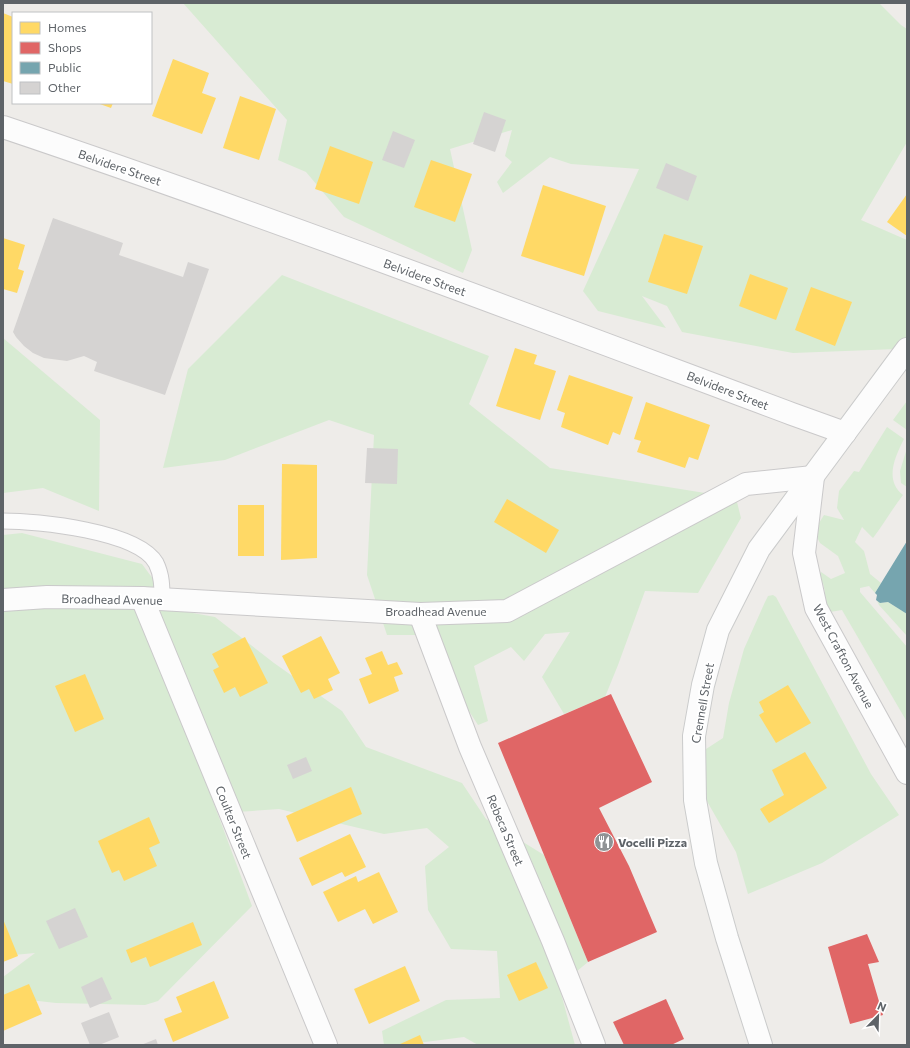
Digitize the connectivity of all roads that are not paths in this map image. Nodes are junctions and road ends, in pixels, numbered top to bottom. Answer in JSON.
{"nodes":[{"id":1,"x":3,"y":127,"type":"edge"},
{"id":2,"x":907,"y":348,"type":"edge"},
{"id":3,"x":844,"y":433,"type":"junction"},
{"id":4,"x":813,"y":477,"type":"junction"},
{"id":5,"x":3,"y":521,"type":"edge"},
{"id":6,"x":152,"y":599,"type":"junction"},
{"id":7,"x":3,"y":600,"type":"edge"},
{"id":8,"x":420,"y":614,"type":"junction"},
{"id":9,"x":907,"y":773,"type":"edge"},
{"id":10,"x":326,"y":1045,"type":"edge"},
{"id":11,"x":594,"y":1045,"type":"edge"},
{"id":12,"x":761,"y":1045,"type":"edge"}],
"edges":[{"from":1,"to":3,"type":"street","name":"Belvidere Street"},
{"from":2,"to":3,"type":"street","name":"West Crafton Avenue"},
{"from":3,"to":4,"type":"street","name":"West Crafton Avenue"},
{"from":4,"to":8,"type":"street","name":"Broadhead Avenue"},
{"from":4,"to":9,"type":"street","name":"West Crafton Avenue"},
{"from":4,"to":12,"type":"street","name":"Crennell Street"},
{"from":5,"to":6,"type":"lane"},
{"from":6,"to":7,"type":"street","name":"Broadhead Avenue"},
{"from":6,"to":8,"type":"street","name":"Broadhead Avenue"},
{"from":6,"to":10,"type":"street","name":"Coulter Street"},
{"from":8,"to":11,"type":"street","name":"Rebeca Street"}]}
